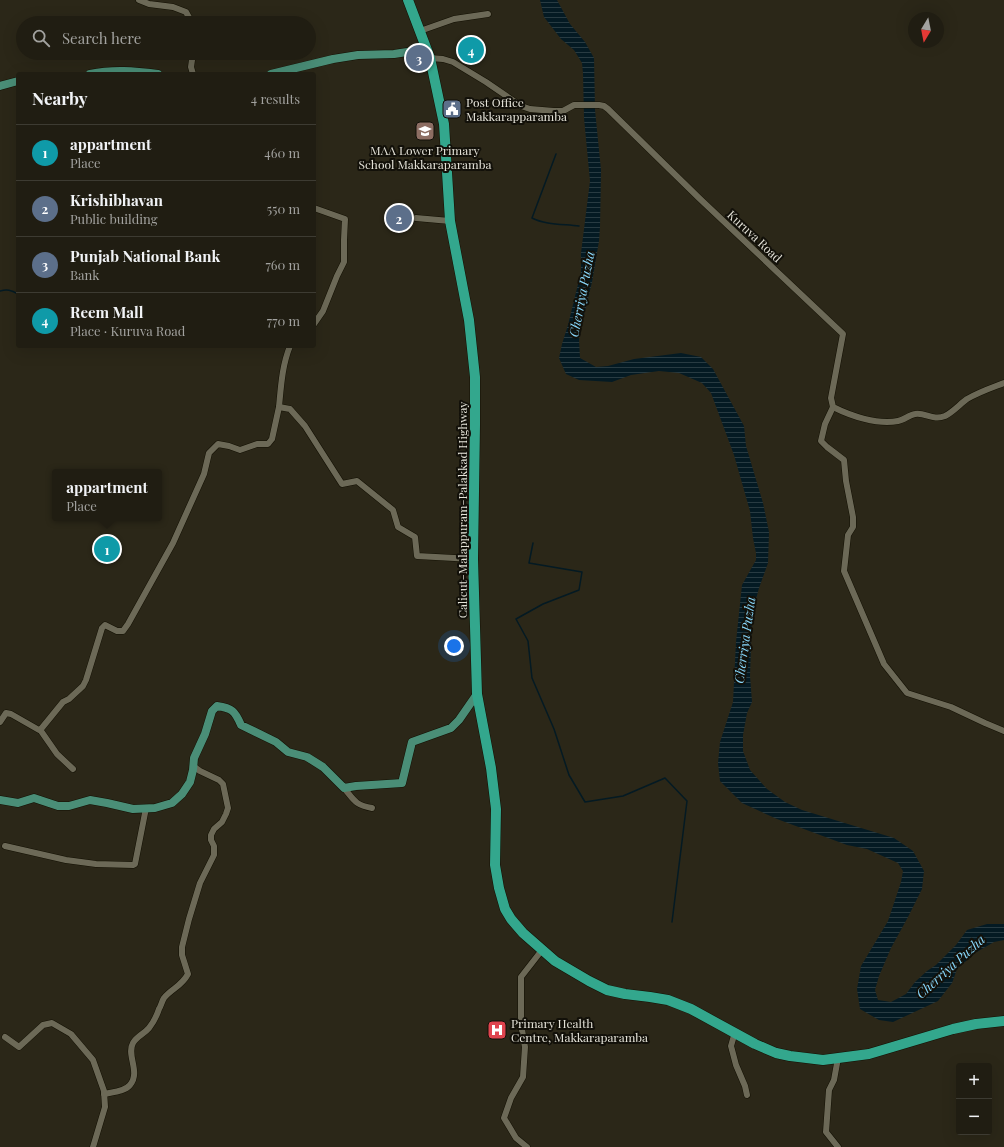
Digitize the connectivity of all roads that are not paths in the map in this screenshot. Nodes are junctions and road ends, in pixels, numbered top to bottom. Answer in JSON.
{"nodes":[{"id":1,"x":139,"y":0,"type":"edge"},
{"id":2,"x":408,"y":0,"type":"edge"},
{"id":3,"x":488,"y":14,"type":"dead end"},
{"id":4,"x":188,"y":16,"type":"edge"},
{"id":5,"x":420,"y":31,"type":"junction"},
{"id":6,"x":428,"y":54,"type":"junction"},
{"id":7,"x":192,"y":60,"type":"edge"},
{"id":8,"x":103,"y":72,"type":"edge"},
{"id":9,"x":140,"y":72,"type":"edge"},
{"id":10,"x":192,"y":72,"type":"edge"},
{"id":11,"x":279,"y":72,"type":"edge"},
{"id":12,"x":16,"y":82,"type":"edge"},
{"id":13,"x":0,"y":86,"type":"edge"},
{"id":14,"x":316,"y":209,"type":"edge"},
{"id":15,"x":416,"y":218,"type":"dead end"},
{"id":16,"x":450,"y":221,"type":"junction"},
{"id":17,"x":316,"y":321,"type":"edge"},
{"id":18,"x":289,"y":348,"type":"edge"},
{"id":19,"x":1004,"y":383,"type":"edge"},
{"id":20,"x":279,"y":407,"type":"junction"},
{"id":21,"x":833,"y":407,"type":"junction"},
{"id":22,"x":473,"y":559,"type":"junction"},
{"id":23,"x":477,"y":694,"type":"junction"},
{"id":24,"x":0,"y":722,"type":"edge"},
{"id":25,"x":42,"y":729,"type":"junction"},
{"id":26,"x":1004,"y":731,"type":"edge"},
{"id":27,"x":194,"y":766,"type":"junction"},
{"id":28,"x":73,"y":769,"type":"dead end"},
{"id":29,"x":344,"y":788,"type":"junction"},
{"id":30,"x":0,"y":800,"type":"edge"},
{"id":31,"x":146,"y":808,"type":"junction"},
{"id":32,"x":372,"y":808,"type":"dead end"},
{"id":33,"x":5,"y":846,"type":"dead end"},
{"id":34,"x":542,"y":950,"type":"junction"},
{"id":35,"x":1004,"y":1021,"type":"edge"},
{"id":36,"x":735,"y":1032,"type":"junction"},
{"id":37,"x":5,"y":1037,"type":"dead end"},
{"id":38,"x":838,"y":1058,"type":"junction"},
{"id":39,"x":104,"y":1094,"type":"junction"},
{"id":40,"x":747,"y":1095,"type":"dead end"},
{"id":41,"x":96,"y":1137,"type":"junction"},
{"id":42,"x":93,"y":1147,"type":"edge"},
{"id":43,"x":96,"y":1147,"type":"edge"},
{"id":44,"x":527,"y":1147,"type":"edge"},
{"id":45,"x":838,"y":1147,"type":"edge"}],
"edges":[{"from":1,"to":4,"type":"street"},
{"from":2,"to":5,"type":"highway","name":"Calicut-Malappuram-Palakkad Highway"},
{"from":3,"to":5,"type":"street"},
{"from":5,"to":6,"type":"highway","name":"Calicut-Malappuram-Palakkad Highway"},
{"from":6,"to":11,"type":"main road"},
{"from":6,"to":16,"type":"highway","name":"Calicut-Malappuram-Palakkad Highway"},
{"from":6,"to":21,"type":"street","name":"Kuruva Road"},
{"from":7,"to":10,"type":"street"},
{"from":8,"to":9,"type":"main road"},
{"from":12,"to":13,"type":"main road"},
{"from":14,"to":17,"type":"street"},
{"from":15,"to":16,"type":"street"},
{"from":16,"to":22,"type":"highway","name":"Calicut-Malappuram-Palakkad Highway"},
{"from":18,"to":20,"type":"street"},
{"from":19,"to":21,"type":"street"},
{"from":20,"to":22,"type":"street"},
{"from":20,"to":25,"type":"street"},
{"from":21,"to":26,"type":"street"},
{"from":22,"to":23,"type":"highway","name":"Calicut-Malappuram-Palakkad Highway"},
{"from":23,"to":29,"type":"main road"},
{"from":23,"to":34,"type":"highway","name":"Calicut-Malappuram-Palakkad Highway"},
{"from":24,"to":25,"type":"street"},
{"from":25,"to":28,"type":"street"},
{"from":27,"to":29,"type":"main road"},
{"from":27,"to":31,"type":"main road"},
{"from":27,"to":39,"type":"street"},
{"from":29,"to":32,"type":"street"},
{"from":30,"to":31,"type":"main road"},
{"from":31,"to":33,"type":"street"},
{"from":34,"to":36,"type":"highway","name":"Calicut-Malappuram-Palakkad Highway"},
{"from":34,"to":44,"type":"street"},
{"from":35,"to":38,"type":"highway","name":"Calicut-Malappuram-Palakkad Highway"},
{"from":36,"to":38,"type":"highway","name":"Calicut-Malappuram-Palakkad Highway"},
{"from":36,"to":40,"type":"street"},
{"from":37,"to":39,"type":"street"},
{"from":38,"to":45,"type":"street"},
{"from":39,"to":41,"type":"street"},
{"from":41,"to":42,"type":"street"},
{"from":41,"to":43,"type":"street"}]}
